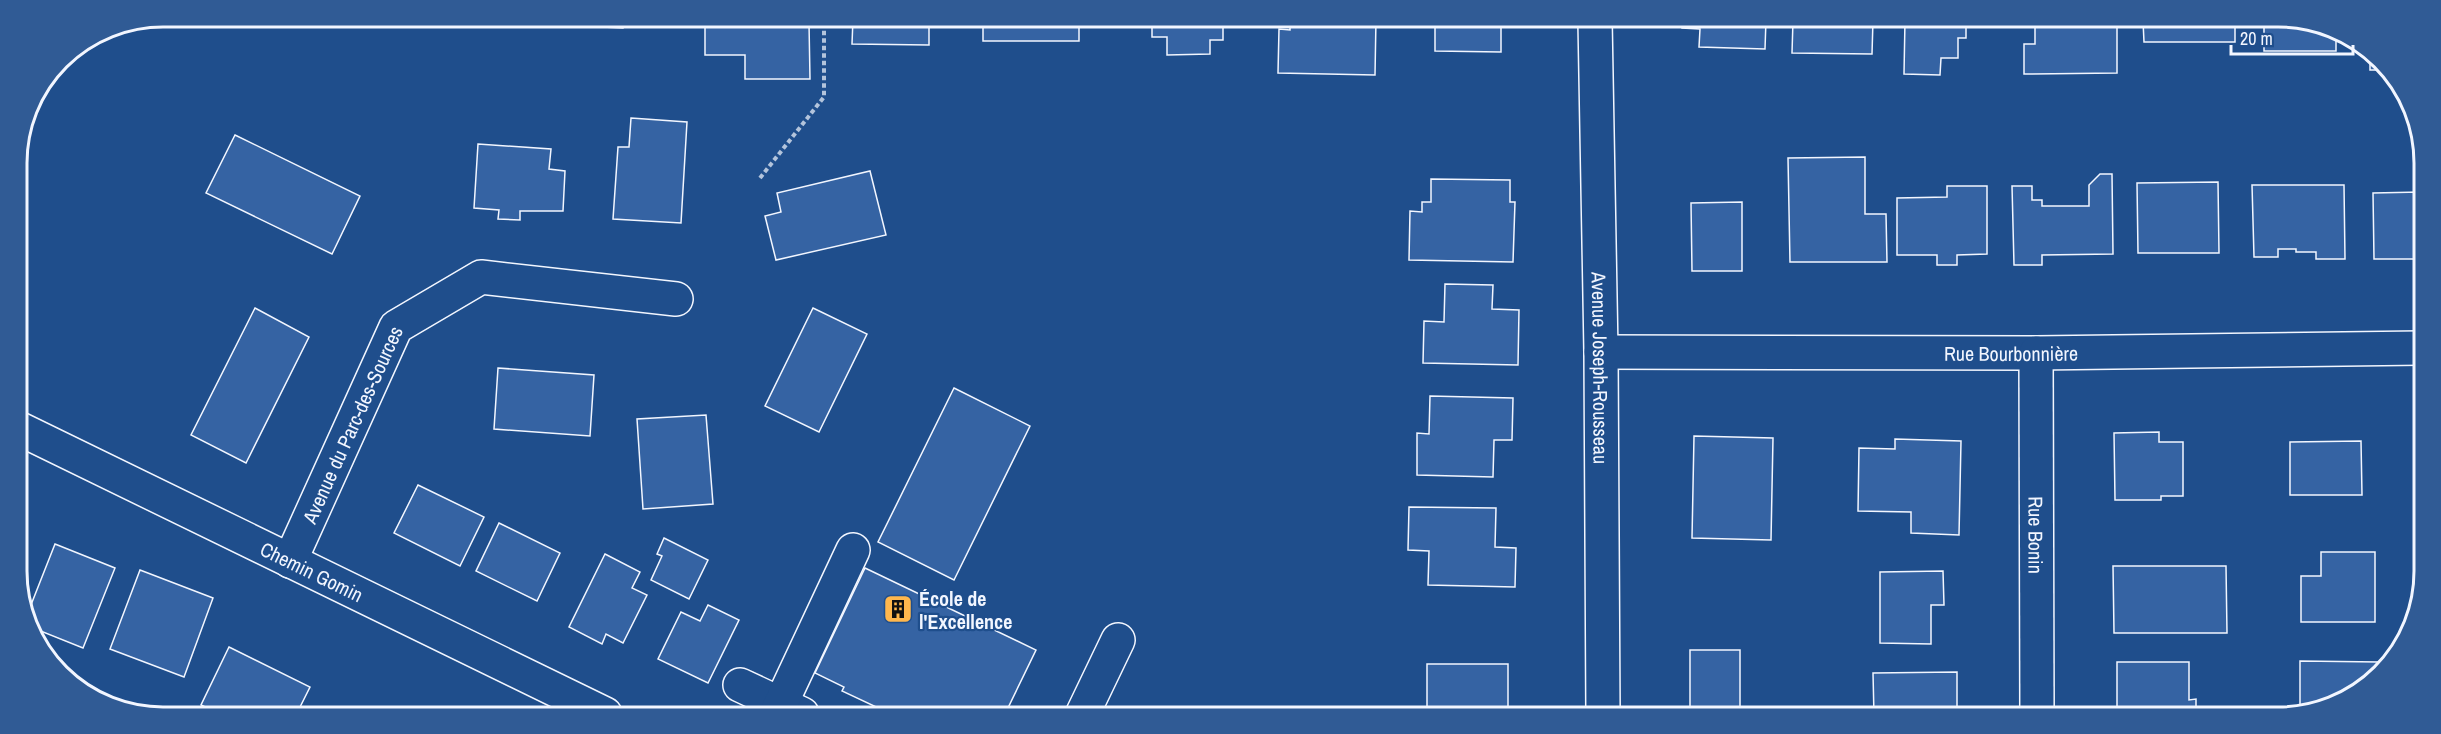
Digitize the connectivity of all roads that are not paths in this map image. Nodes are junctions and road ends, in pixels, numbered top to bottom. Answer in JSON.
{"nodes":[{"id":1,"x":1595,"y":27,"type":"edge"},
{"id":2,"x":676,"y":299,"type":"dead end"},
{"id":3,"x":2414,"y":348,"type":"edge"},
{"id":4,"x":1602,"y":352,"type":"junction"},
{"id":5,"x":2036,"y":353,"type":"junction"},
{"id":6,"x":27,"y":432,"type":"edge"},
{"id":7,"x":853,"y":550,"type":"dead end"},
{"id":8,"x":290,"y":561,"type":"junction"},
{"id":9,"x":1118,"y":640,"type":"dead end"},
{"id":10,"x":740,"y":685,"type":"dead end"},
{"id":11,"x":591,"y":707,"type":"edge"},
{"id":12,"x":779,"y":707,"type":"edge"},
{"id":13,"x":788,"y":707,"type":"edge"},
{"id":14,"x":1086,"y":707,"type":"edge"},
{"id":15,"x":1603,"y":707,"type":"edge"},
{"id":16,"x":2037,"y":707,"type":"edge"}],
"edges":[{"from":1,"to":4,"type":"street","name":"Avenue Joseph-Rousseau"},
{"from":2,"to":8,"type":"street","name":"Avenue du Parc-des-Sources"},
{"from":3,"to":5,"type":"street","name":"Rue Bourbonnière"},
{"from":4,"to":5,"type":"street","name":"Rue Bourbonnière"},
{"from":4,"to":15,"type":"street","name":"Avenue Joseph-Rousseau"},
{"from":5,"to":16,"type":"street","name":"Rue Bonin"},
{"from":6,"to":8,"type":"street","name":"Chemin Gomin"},
{"from":7,"to":13,"type":"street"},
{"from":8,"to":11,"type":"street","name":"Chemin Gomin"},
{"from":9,"to":14,"type":"street"},
{"from":10,"to":12,"type":"street"}]}
